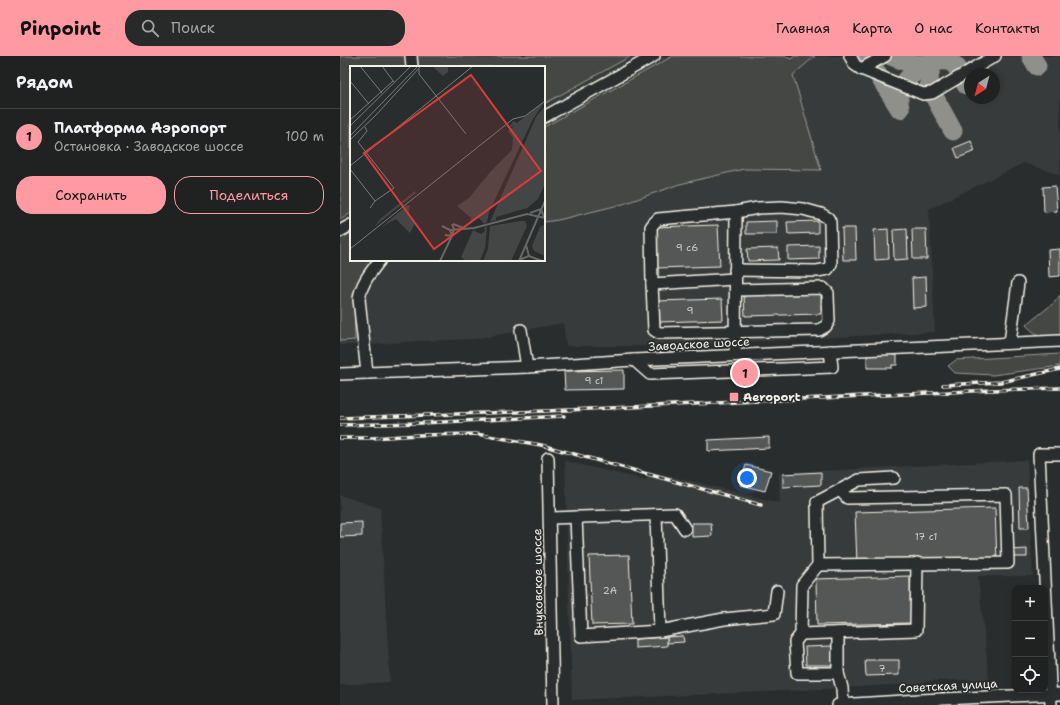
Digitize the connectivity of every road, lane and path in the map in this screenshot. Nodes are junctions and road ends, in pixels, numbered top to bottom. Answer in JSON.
{"nodes":[{"id":1,"x":411,"y":56,"type":"edge"},
{"id":2,"x":654,"y":56,"type":"edge"},
{"id":3,"x":850,"y":56,"type":"edge"},
{"id":4,"x":885,"y":56,"type":"edge"},
{"id":5,"x":995,"y":56,"type":"edge"},
{"id":6,"x":412,"y":66,"type":"edge"},
{"id":7,"x":862,"y":69,"type":"junction"},
{"id":8,"x":545,"y":117,"type":"edge"},
{"id":9,"x":736,"y":212,"type":"junction"},
{"id":10,"x":350,"y":226,"type":"edge"},
{"id":11,"x":340,"y":231,"type":"edge"},
{"id":12,"x":379,"y":261,"type":"edge"},
{"id":13,"x":735,"y":280,"type":"junction"},
{"id":14,"x":1018,"y":283,"type":"dead end"},
{"id":15,"x":652,"y":284,"type":"junction"},
{"id":16,"x":522,"y":330,"type":"dead end"},
{"id":17,"x":736,"y":331,"type":"junction"},
{"id":18,"x":1060,"y":341,"type":"edge"},
{"id":19,"x":1010,"y":342,"type":"junction"},
{"id":20,"x":830,"y":351,"type":"junction"},
{"id":21,"x":735,"y":356,"type":"junction"},
{"id":22,"x":634,"y":360,"type":"junction"},
{"id":23,"x":527,"y":367,"type":"junction"},
{"id":24,"x":367,"y":373,"type":"junction"},
{"id":25,"x":340,"y":374,"type":"edge"},
{"id":26,"x":1060,"y":454,"type":"edge"},
{"id":27,"x":548,"y":458,"type":"dead end"},
{"id":28,"x":894,"y":478,"type":"dead end"},
{"id":29,"x":840,"y":490,"type":"junction"},
{"id":30,"x":656,"y":515,"type":"junction"},
{"id":31,"x":576,"y":517,"type":"junction"},
{"id":32,"x":550,"y":518,"type":"junction"},
{"id":33,"x":684,"y":529,"type":"dead end"},
{"id":34,"x":917,"y":563,"type":"junction"},
{"id":35,"x":818,"y":565,"type":"junction"},
{"id":36,"x":777,"y":591,"type":"dead end"},
{"id":37,"x":660,"y":631,"type":"junction"},
{"id":38,"x":838,"y":633,"type":"junction"},
{"id":39,"x":801,"y":634,"type":"junction"},
{"id":40,"x":838,"y":673,"type":"junction"},
{"id":41,"x":1054,"y":698,"type":"edge"},
{"id":42,"x":553,"y":705,"type":"edge"},
{"id":43,"x":838,"y":705,"type":"edge"},
{"id":44,"x":843,"y":705,"type":"edge"}],
"edges":[{"from":1,"to":6,"type":"street"},
{"from":2,"to":8,"type":"street"},
{"from":3,"to":7,"type":"street"},
{"from":4,"to":7,"type":"street"},
{"from":5,"to":7,"type":"street"},
{"from":9,"to":13,"type":"street"},
{"from":9,"to":13,"type":"street"},
{"from":9,"to":15,"type":"street"},
{"from":10,"to":11,"type":"street"},
{"from":12,"to":24,"type":"street"},
{"from":13,"to":15,"type":"street"},
{"from":13,"to":17,"type":"street"},
{"from":13,"to":17,"type":"street"},
{"from":14,"to":19,"type":"street"},
{"from":15,"to":17,"type":"street"},
{"from":16,"to":23,"type":"street"},
{"from":17,"to":21,"type":"street"},
{"from":18,"to":19,"type":"street","name":"Заводское шоссе"},
{"from":19,"to":20,"type":"street","name":"Заводское шоссе"},
{"from":20,"to":21,"type":"street","name":"Заводское шоссе"},
{"from":20,"to":22,"type":"street"},
{"from":21,"to":22,"type":"street","name":"Заводское шоссе"},
{"from":22,"to":23,"type":"street","name":"Заводское шоссе"},
{"from":23,"to":24,"type":"street","name":"Заводское шоссе"},
{"from":24,"to":25,"type":"street","name":"Заводское шоссе"},
{"from":26,"to":41,"type":"street"},
{"from":27,"to":32,"type":"street","name":"Внуковское шоссе"},
{"from":28,"to":29,"type":"street"},
{"from":29,"to":34,"type":"street"},
{"from":29,"to":35,"type":"street"},
{"from":30,"to":31,"type":"street"},
{"from":30,"to":33,"type":"street"},
{"from":30,"to":37,"type":"street"},
{"from":31,"to":32,"type":"street"},
{"from":31,"to":37,"type":"street"},
{"from":32,"to":42,"type":"street","name":"Внуковское шоссе"},
{"from":34,"to":35,"type":"street"},
{"from":34,"to":38,"type":"street"},
{"from":35,"to":39,"type":"street"},
{"from":36,"to":37,"type":"street"},
{"from":38,"to":39,"type":"street"},
{"from":38,"to":40,"type":"street"},
{"from":39,"to":40,"type":"street"},
{"from":40,"to":44,"type":"street"},
{"from":41,"to":44,"type":"street","name":"Советская улица"},
{"from":43,"to":44,"type":"street","name":"Советская улица"}]}
